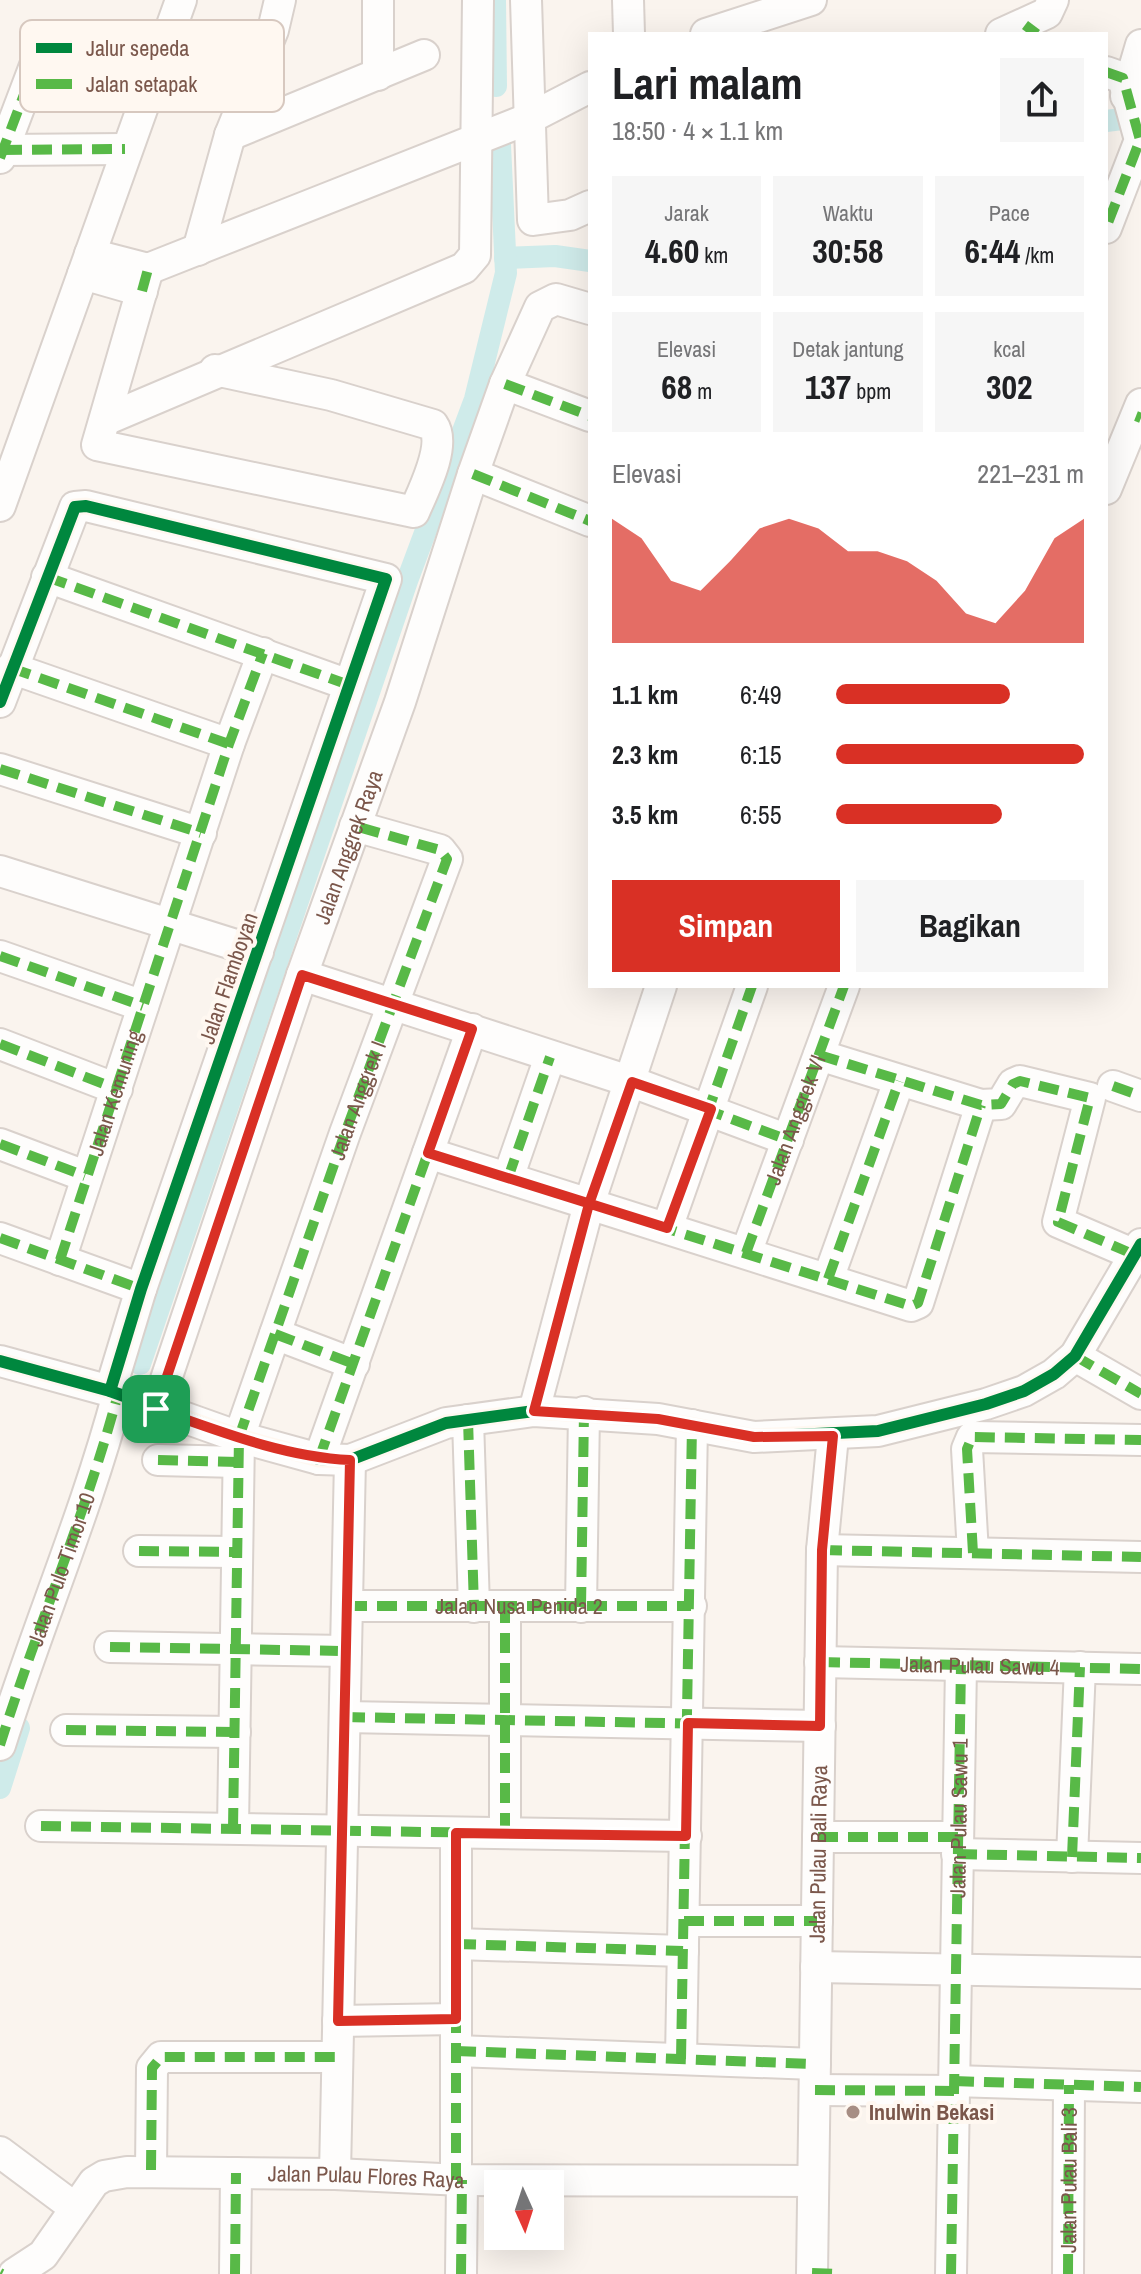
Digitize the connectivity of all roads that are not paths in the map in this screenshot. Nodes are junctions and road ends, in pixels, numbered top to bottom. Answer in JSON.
{"nodes":[{"id":1,"x":181,"y":0,"type":"edge"},
{"id":2,"x":280,"y":0,"type":"edge"},
{"id":3,"x":378,"y":0,"type":"edge"},
{"id":4,"x":478,"y":0,"type":"edge"},
{"id":5,"x":526,"y":0,"type":"edge"},
{"id":6,"x":628,"y":0,"type":"edge"},
{"id":7,"x":811,"y":0,"type":"edge"},
{"id":8,"x":1053,"y":0,"type":"edge"},
{"id":9,"x":173,"y":20,"type":"edge"},
{"id":10,"x":275,"y":20,"type":"edge"},
{"id":11,"x":720,"y":20,"type":"edge"},
{"id":12,"x":629,"y":32,"type":"edge"},
{"id":13,"x":1022,"y":32,"type":"edge"},
{"id":14,"x":1141,"y":45,"type":"edge"},
{"id":15,"x":424,"y":55,"type":"dead end"},
{"id":16,"x":1108,"y":73,"type":"edge"},
{"id":17,"x":378,"y":75,"type":"junction"},
{"id":18,"x":588,"y":88,"type":"edge"},
{"id":19,"x":20,"y":112,"type":"edge"},
{"id":20,"x":139,"y":112,"type":"edge"},
{"id":21,"x":239,"y":112,"type":"edge"},
{"id":22,"x":1134,"y":122,"type":"edge"},
{"id":23,"x":503,"y":129,"type":"junction"},
{"id":24,"x":230,"y":135,"type":"junction"},
{"id":25,"x":125,"y":149,"type":"junction"},
{"id":26,"x":1,"y":154,"type":"edge"},
{"id":27,"x":588,"y":207,"type":"edge"},
{"id":28,"x":1108,"y":220,"type":"edge"},
{"id":29,"x":198,"y":250,"type":"junction"},
{"id":30,"x":87,"y":264,"type":"junction"},
{"id":31,"x":145,"y":280,"type":"junction"},
{"id":32,"x":588,"y":308,"type":"edge"},
{"id":33,"x":215,"y":370,"type":"junction"},
{"id":34,"x":505,"y":384,"type":"junction"},
{"id":35,"x":1139,"y":412,"type":"edge"},
{"id":36,"x":588,"y":415,"type":"edge"},
{"id":37,"x":105,"y":420,"type":"junction"},
{"id":38,"x":473,"y":474,"type":"junction"},
{"id":39,"x":1108,"y":484,"type":"edge"},
{"id":40,"x":0,"y":506,"type":"edge"},
{"id":41,"x":588,"y":520,"type":"edge"},
{"id":42,"x":47,"y":577,"type":"junction"},
{"id":43,"x":263,"y":653,"type":"junction"},
{"id":44,"x":11,"y":668,"type":"junction"},
{"id":45,"x":349,"y":685,"type":"junction"},
{"id":46,"x":0,"y":702,"type":"edge"},
{"id":47,"x":229,"y":744,"type":"junction"},
{"id":48,"x":0,"y":769,"type":"edge"},
{"id":49,"x":355,"y":826,"type":"junction"},
{"id":50,"x":201,"y":833,"type":"junction"},
{"id":51,"x":0,"y":871,"type":"edge"},
{"id":52,"x":171,"y":925,"type":"junction"},
{"id":53,"x":258,"y":952,"type":"junction"},
{"id":54,"x":0,"y":956,"type":"edge"},
{"id":55,"x":302,"y":975,"type":"junction"},
{"id":56,"x":660,"y":988,"type":"edge"},
{"id":57,"x":751,"y":988,"type":"edge"},
{"id":58,"x":843,"y":988,"type":"edge"},
{"id":59,"x":394,"y":1004,"type":"junction"},
{"id":60,"x":143,"y":1006,"type":"junction"},
{"id":61,"x":472,"y":1029,"type":"junction"},
{"id":62,"x":0,"y":1044,"type":"edge"},
{"id":63,"x":819,"y":1055,"type":"junction"},
{"id":64,"x":550,"y":1057,"type":"junction"},
{"id":65,"x":899,"y":1081,"type":"junction"},
{"id":66,"x":632,"y":1082,"type":"junction"},
{"id":67,"x":117,"y":1089,"type":"junction"},
{"id":68,"x":1115,"y":1093,"type":"edge"},
{"id":69,"x":981,"y":1105,"type":"junction"},
{"id":70,"x":711,"y":1109,"type":"junction"},
{"id":71,"x":788,"y":1140,"type":"junction"},
{"id":72,"x":0,"y":1144,"type":"edge"},
{"id":73,"x":428,"y":1153,"type":"junction"},
{"id":74,"x":85,"y":1176,"type":"junction"},
{"id":75,"x":508,"y":1178,"type":"junction"},
{"id":76,"x":589,"y":1204,"type":"junction"},
{"id":77,"x":667,"y":1228,"type":"junction"},
{"id":78,"x":0,"y":1238,"type":"edge"},
{"id":79,"x":1138,"y":1250,"type":"edge"},
{"id":80,"x":746,"y":1253,"type":"junction"},
{"id":81,"x":60,"y":1260,"type":"junction"},
{"id":82,"x":828,"y":1279,"type":"junction"},
{"id":83,"x":141,"y":1289,"type":"junction"},
{"id":84,"x":275,"y":1334,"type":"junction"},
{"id":85,"x":1075,"y":1356,"type":"junction"},
{"id":86,"x":0,"y":1361,"type":"edge"},
{"id":87,"x":354,"y":1364,"type":"junction"},
{"id":88,"x":1141,"y":1394,"type":"edge"},
{"id":89,"x":130,"y":1399,"type":"junction"},
{"id":90,"x":534,"y":1411,"type":"junction"},
{"id":91,"x":584,"y":1412,"type":"junction"},
{"id":92,"x":468,"y":1420,"type":"junction"},
{"id":93,"x":692,"y":1425,"type":"junction"},
{"id":94,"x":833,"y":1436,"type":"junction"},
{"id":95,"x":1141,"y":1440,"type":"edge"},
{"id":96,"x":238,"y":1450,"type":"junction"},
{"id":97,"x":319,"y":1459,"type":"junction"},
{"id":98,"x":158,"y":1460,"type":"dead end"},
{"id":99,"x":350,"y":1460,"type":"junction"},
{"id":100,"x":822,"y":1550,"type":"junction"},
{"id":101,"x":139,"y":1551,"type":"dead end"},
{"id":102,"x":236,"y":1552,"type":"junction"},
{"id":103,"x":973,"y":1553,"type":"junction"},
{"id":104,"x":1141,"y":1557,"type":"edge"},
{"id":105,"x":347,"y":1606,"type":"junction"},
{"id":106,"x":691,"y":1606,"type":"junction"},
{"id":107,"x":474,"y":1607,"type":"junction"},
{"id":108,"x":505,"y":1607,"type":"junction"},
{"id":109,"x":581,"y":1607,"type":"junction"},
{"id":110,"x":110,"y":1647,"type":"dead end"},
{"id":111,"x":236,"y":1649,"type":"junction"},
{"id":112,"x":346,"y":1651,"type":"junction"},
{"id":113,"x":820,"y":1662,"type":"junction"},
{"id":114,"x":961,"y":1665,"type":"junction"},
{"id":115,"x":1080,"y":1667,"type":"junction"},
{"id":116,"x":1141,"y":1669,"type":"edge"},
{"id":117,"x":345,"y":1717,"type":"junction"},
{"id":118,"x":504,"y":1720,"type":"junction"},
{"id":119,"x":688,"y":1723,"type":"junction"},
{"id":120,"x":820,"y":1726,"type":"junction"},
{"id":121,"x":66,"y":1730,"type":"dead end"},
{"id":122,"x":235,"y":1732,"type":"junction"},
{"id":123,"x":0,"y":1745,"type":"edge"},
{"id":124,"x":41,"y":1826,"type":"dead end"},
{"id":125,"x":233,"y":1828,"type":"junction"},
{"id":126,"x":342,"y":1830,"type":"junction"},
{"id":127,"x":456,"y":1833,"type":"junction"},
{"id":128,"x":505,"y":1833,"type":"junction"},
{"id":129,"x":686,"y":1836,"type":"junction"},
{"id":130,"x":818,"y":1837,"type":"junction"},
{"id":131,"x":958,"y":1845,"type":"junction"},
{"id":132,"x":1072,"y":1857,"type":"junction"},
{"id":133,"x":1141,"y":1858,"type":"edge"},
{"id":134,"x":684,"y":1921,"type":"junction"},
{"id":135,"x":817,"y":1921,"type":"junction"},
{"id":136,"x":456,"y":1944,"type":"junction"},
{"id":137,"x":683,"y":1951,"type":"junction"},
{"id":138,"x":816,"y":1967,"type":"junction"},
{"id":139,"x":955,"y":1970,"type":"junction"},
{"id":140,"x":1141,"y":1973,"type":"edge"},
{"id":141,"x":456,"y":2019,"type":"junction"},
{"id":142,"x":338,"y":2021,"type":"junction"},
{"id":143,"x":456,"y":2051,"type":"junction"},
{"id":144,"x":337,"y":2057,"type":"junction"},
{"id":145,"x":681,"y":2059,"type":"junction"},
{"id":146,"x":815,"y":2077,"type":"junction"},
{"id":147,"x":1069,"y":2085,"type":"junction"},
{"id":148,"x":954,"y":2086,"type":"junction"},
{"id":149,"x":1141,"y":2087,"type":"edge"},
{"id":150,"x":0,"y":2152,"type":"edge"},
{"id":151,"x":151,"y":2170,"type":"junction"},
{"id":152,"x":236,"y":2173,"type":"junction"},
{"id":153,"x":335,"y":2174,"type":"junction"},
{"id":154,"x":459,"y":2180,"type":"junction"},
{"id":155,"x":813,"y":2181,"type":"junction"},
{"id":156,"x":75,"y":2208,"type":"junction"},
{"id":157,"x":14,"y":2274,"type":"edge"},
{"id":158,"x":235,"y":2274,"type":"edge"},
{"id":159,"x":461,"y":2274,"type":"edge"},
{"id":160,"x":821,"y":2274,"type":"edge"},
{"id":161,"x":951,"y":2274,"type":"edge"},
{"id":162,"x":1068,"y":2274,"type":"edge"}],
"edges":[{"from":1,"to":9,"type":"street"},
{"from":2,"to":10,"type":"street"},
{"from":3,"to":17,"type":"street"},
{"from":4,"to":23,"type":"street"},
{"from":5,"to":23,"type":"street"},
{"from":6,"to":12,"type":"street"},
{"from":7,"to":11,"type":"street"},
{"from":8,"to":13,"type":"street"},
{"from":14,"to":22,"type":"street"},
{"from":15,"to":17,"type":"street"},
{"from":16,"to":22,"type":"street"},
{"from":17,"to":24,"type":"street"},
{"from":18,"to":23,"type":"street"},
{"from":19,"to":26,"type":"street"},
{"from":20,"to":25,"type":"street"},
{"from":21,"to":24,"type":"street"},
{"from":22,"to":28,"type":"street"},
{"from":23,"to":27,"type":"street"},
{"from":23,"to":29,"type":"street"},
{"from":23,"to":33,"type":"street"},
{"from":24,"to":29,"type":"street"},
{"from":25,"to":26,"type":"street"},
{"from":25,"to":30,"type":"street"},
{"from":29,"to":31,"type":"street"},
{"from":30,"to":31,"type":"street"},
{"from":30,"to":40,"type":"street"},
{"from":31,"to":37,"type":"street"},
{"from":32,"to":34,"type":"street","name":"Jalan Anggrek Raya"},
{"from":33,"to":37,"type":"street"},
{"from":33,"to":37,"type":"street"},
{"from":34,"to":36,"type":"street"},
{"from":34,"to":38,"type":"street","name":"Jalan Anggrek Raya"},
{"from":35,"to":39,"type":"street"},
{"from":38,"to":41,"type":"street"},
{"from":38,"to":49,"type":"street","name":"Jalan Anggrek Raya"},
{"from":42,"to":43,"type":"street"},
{"from":42,"to":44,"type":"street"},
{"from":42,"to":45,"type":"street","name":"Jalan Flamboyan"},
{"from":43,"to":45,"type":"street"},
{"from":43,"to":47,"type":"street","name":"Jalan Kemuning"},
{"from":44,"to":46,"type":"street"},
{"from":44,"to":47,"type":"street"},
{"from":45,"to":53,"type":"street","name":"Jalan Flamboyan"},
{"from":47,"to":50,"type":"street","name":"Jalan Kemuning"},
{"from":48,"to":50,"type":"street"},
{"from":49,"to":55,"type":"street","name":"Jalan Anggrek Raya"},
{"from":49,"to":59,"type":"street","name":"Jalan Anggrek I"},
{"from":50,"to":52,"type":"street","name":"Jalan Kemuning"},
{"from":51,"to":52,"type":"street"},
{"from":52,"to":53,"type":"street"},
{"from":52,"to":60,"type":"street","name":"Jalan Kemuning"},
{"from":53,"to":83,"type":"street","name":"Jalan Flamboyan"},
{"from":54,"to":60,"type":"street"},
{"from":55,"to":59,"type":"street"},
{"from":55,"to":89,"type":"street","name":"Jalan Anggrek Raya"},
{"from":56,"to":66,"type":"street"},
{"from":57,"to":70,"type":"street"},
{"from":58,"to":63,"type":"street","name":"Jalan Anggrek VI"},
{"from":59,"to":61,"type":"street"},
{"from":59,"to":84,"type":"street","name":"Jalan Anggrek I"},
{"from":60,"to":67,"type":"street","name":"Jalan Kemuning"},
{"from":61,"to":64,"type":"street"},
{"from":61,"to":73,"type":"street"},
{"from":62,"to":67,"type":"street"},
{"from":63,"to":65,"type":"street"},
{"from":63,"to":71,"type":"street","name":"Jalan Anggrek VI"},
{"from":64,"to":66,"type":"street"},
{"from":64,"to":75,"type":"street"},
{"from":65,"to":69,"type":"street"},
{"from":65,"to":82,"type":"street"},
{"from":66,"to":70,"type":"street"},
{"from":66,"to":76,"type":"street"},
{"from":67,"to":74,"type":"street","name":"Jalan Kemuning"},
{"from":68,"to":69,"type":"street"},
{"from":68,"to":79,"type":"street"},
{"from":69,"to":82,"type":"street"},
{"from":70,"to":71,"type":"street"},
{"from":70,"to":77,"type":"street"},
{"from":71,"to":80,"type":"street","name":"Jalan Anggrek VI"},
{"from":72,"to":74,"type":"street"},
{"from":73,"to":75,"type":"street"},
{"from":73,"to":87,"type":"street"},
{"from":74,"to":81,"type":"street","name":"Jalan Kemuning"},
{"from":75,"to":76,"type":"street"},
{"from":76,"to":77,"type":"street"},
{"from":76,"to":90,"type":"street"},
{"from":77,"to":80,"type":"street"},
{"from":78,"to":81,"type":"street"},
{"from":79,"to":85,"type":"street"},
{"from":80,"to":82,"type":"street"},
{"from":81,"to":83,"type":"street"},
{"from":83,"to":89,"type":"street","name":"Jalan Flamboyan"},
{"from":84,"to":87,"type":"street"},
{"from":84,"to":96,"type":"street","name":"Jalan Anggrek I"},
{"from":85,"to":88,"type":"street"},
{"from":85,"to":94,"type":"street"},
{"from":86,"to":89,"type":"street"},
{"from":87,"to":97,"type":"street"},
{"from":89,"to":96,"type":"street"},
{"from":89,"to":123,"type":"street","name":"Jalan Pulo Timor 10"},
{"from":90,"to":91,"type":"street"},
{"from":90,"to":92,"type":"street"},
{"from":91,"to":93,"type":"street"},
{"from":91,"to":109,"type":"street"},
{"from":92,"to":99,"type":"street"},
{"from":92,"to":107,"type":"street"},
{"from":93,"to":94,"type":"street"},
{"from":93,"to":106,"type":"street"},
{"from":94,"to":100,"type":"street","name":"Jalan Pulau Bali Raya"},
{"from":95,"to":103,"type":"street"},
{"from":96,"to":97,"type":"street"},
{"from":96,"to":98,"type":"street"},
{"from":96,"to":102,"type":"street","name":"Jalan Anggrek I"},
{"from":97,"to":99,"type":"street"},
{"from":99,"to":105,"type":"street"},
{"from":100,"to":103,"type":"street"},
{"from":100,"to":113,"type":"street","name":"Jalan Pulau Bali Raya"},
{"from":101,"to":102,"type":"street"},
{"from":102,"to":111,"type":"street","name":"Jalan Anggrek I"},
{"from":103,"to":104,"type":"street"},
{"from":105,"to":107,"type":"street","name":"Jalan Nusa Penida 2"},
{"from":105,"to":112,"type":"street"},
{"from":106,"to":109,"type":"street","name":"Jalan Nusa Penida 2"},
{"from":106,"to":119,"type":"street"},
{"from":107,"to":108,"type":"street","name":"Jalan Nusa Penida 2"},
{"from":108,"to":109,"type":"street","name":"Jalan Nusa Penida 2"},
{"from":108,"to":118,"type":"street"},
{"from":110,"to":111,"type":"street"},
{"from":111,"to":112,"type":"street"},
{"from":111,"to":122,"type":"street","name":"Jalan Anggrek I"},
{"from":112,"to":117,"type":"street"},
{"from":113,"to":114,"type":"street","name":"Jalan Pulau Sawu 4"},
{"from":113,"to":120,"type":"street","name":"Jalan Pulau Bali Raya"},
{"from":114,"to":115,"type":"street","name":"Jalan Pulau Sawu 4"},
{"from":114,"to":131,"type":"street","name":"Jalan Pulau Sawu 1"},
{"from":115,"to":116,"type":"street","name":"Jalan Pulau Sawu 4"},
{"from":115,"to":132,"type":"street"},
{"from":117,"to":118,"type":"street"},
{"from":117,"to":126,"type":"street"},
{"from":118,"to":119,"type":"street"},
{"from":118,"to":128,"type":"street"},
{"from":119,"to":120,"type":"street"},
{"from":119,"to":129,"type":"street"},
{"from":120,"to":130,"type":"street","name":"Jalan Pulau Bali Raya"},
{"from":121,"to":122,"type":"street"},
{"from":122,"to":125,"type":"street","name":"Jalan Anggrek I"},
{"from":124,"to":125,"type":"street"},
{"from":125,"to":126,"type":"street"},
{"from":126,"to":127,"type":"street"},
{"from":126,"to":142,"type":"street"},
{"from":127,"to":128,"type":"street"},
{"from":127,"to":136,"type":"street"},
{"from":128,"to":129,"type":"street"},
{"from":129,"to":134,"type":"street"},
{"from":130,"to":131,"type":"street"},
{"from":130,"to":135,"type":"street","name":"Jalan Pulau Bali Raya"},
{"from":131,"to":132,"type":"street"},
{"from":131,"to":139,"type":"street","name":"Jalan Pulau Sawu 1"},
{"from":132,"to":133,"type":"street"},
{"from":134,"to":135,"type":"street"},
{"from":134,"to":137,"type":"street"},
{"from":135,"to":138,"type":"street","name":"Jalan Pulau Bali Raya"},
{"from":136,"to":137,"type":"street"},
{"from":136,"to":141,"type":"street"},
{"from":137,"to":145,"type":"street"},
{"from":138,"to":139,"type":"street"},
{"from":138,"to":146,"type":"street","name":"Jalan Pulau Bali Raya"},
{"from":139,"to":140,"type":"street"},
{"from":139,"to":148,"type":"street","name":"Jalan Pulau Sawu 1"},
{"from":141,"to":142,"type":"street"},
{"from":141,"to":143,"type":"street"},
{"from":142,"to":144,"type":"street"},
{"from":143,"to":145,"type":"street"},
{"from":143,"to":154,"type":"street"},
{"from":144,"to":151,"type":"street"},
{"from":144,"to":153,"type":"street"},
{"from":145,"to":146,"type":"street"},
{"from":146,"to":148,"type":"street"},
{"from":146,"to":155,"type":"street","name":"Jalan Pulau Bali Raya"},
{"from":147,"to":148,"type":"street"},
{"from":147,"to":149,"type":"street"},
{"from":147,"to":162,"type":"street","name":"Jalan Pulau Bali 3"},
{"from":148,"to":161,"type":"street","name":"Jalan Pulau Sawu 1"},
{"from":150,"to":156,"type":"street"},
{"from":151,"to":152,"type":"street","name":"Jalan Pulau Flores Raya"},
{"from":151,"to":156,"type":"street","name":"Jalan Pulau Flores Raya"},
{"from":152,"to":153,"type":"street","name":"Jalan Pulau Flores Raya"},
{"from":152,"to":158,"type":"street"},
{"from":153,"to":154,"type":"street","name":"Jalan Pulau Flores Raya"},
{"from":154,"to":155,"type":"street","name":"Jalan Pulau Flores Raya"},
{"from":154,"to":159,"type":"street"},
{"from":155,"to":160,"type":"street","name":"Jalan Pulau Bali Raya"},
{"from":156,"to":157,"type":"street","name":"Jalan Pulau Flores Raya"}]}
